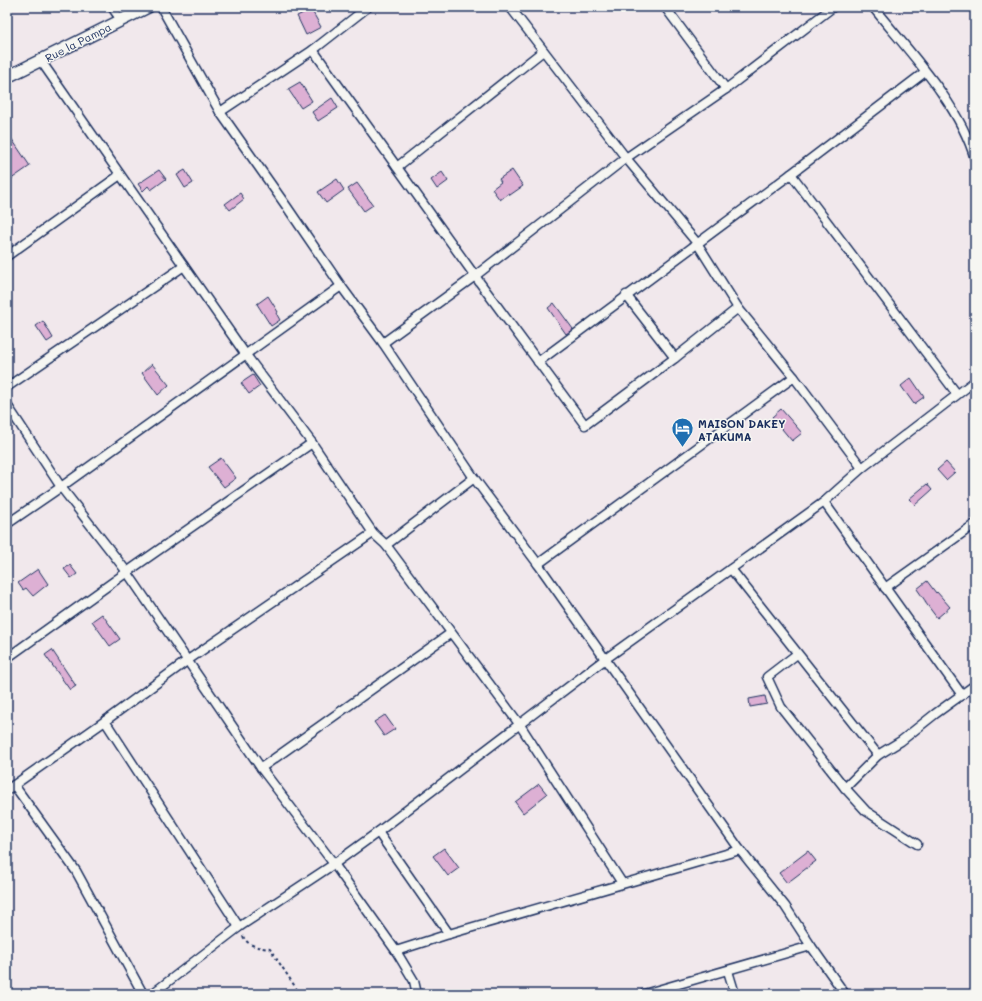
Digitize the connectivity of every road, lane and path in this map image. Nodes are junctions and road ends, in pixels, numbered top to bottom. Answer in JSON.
{"nodes":[{"id":1,"x":112,"y":7,"type":"edge"},
{"id":2,"x":148,"y":7,"type":"edge"},
{"id":3,"x":161,"y":7,"type":"edge"},
{"id":4,"x":368,"y":7,"type":"edge"},
{"id":5,"x":510,"y":7,"type":"edge"},
{"id":6,"x":665,"y":7,"type":"edge"},
{"id":7,"x":833,"y":7,"type":"edge"},
{"id":8,"x":873,"y":7,"type":"edge"},
{"id":9,"x":121,"y":20,"type":"junction"},
{"id":10,"x":313,"y":50,"type":"junction"},
{"id":11,"x":544,"y":51,"type":"junction"},
{"id":12,"x":41,"y":61,"type":"junction"},
{"id":13,"x":925,"y":72,"type":"junction"},
{"id":14,"x":7,"y":77,"type":"edge"},
{"id":15,"x":726,"y":89,"type":"junction"},
{"id":16,"x":220,"y":112,"type":"junction"},
{"id":17,"x":626,"y":158,"type":"junction"},
{"id":18,"x":975,"y":159,"type":"edge"},
{"id":19,"x":397,"y":167,"type":"junction"},
{"id":20,"x":791,"y":174,"type":"junction"},
{"id":21,"x":120,"y":175,"type":"junction"},
{"id":22,"x":697,"y":243,"type":"junction"},
{"id":23,"x":7,"y":256,"type":"edge"},
{"id":24,"x":184,"y":266,"type":"junction"},
{"id":25,"x":475,"y":276,"type":"junction"},
{"id":26,"x":341,"y":286,"type":"junction"},
{"id":27,"x":626,"y":296,"type":"junction"},
{"id":28,"x":738,"y":308,"type":"junction"},
{"id":29,"x":383,"y":343,"type":"junction"},
{"id":30,"x":246,"y":355,"type":"junction"},
{"id":31,"x":676,"y":358,"type":"junction"},
{"id":32,"x":538,"y":362,"type":"junction"},
{"id":33,"x":794,"y":377,"type":"junction"},
{"id":34,"x":975,"y":381,"type":"edge"},
{"id":35,"x":7,"y":388,"type":"edge"},
{"id":36,"x":957,"y":394,"type":"junction"},
{"id":37,"x":7,"y":405,"type":"edge"},
{"id":38,"x":312,"y":443,"type":"junction"},
{"id":39,"x":862,"y":468,"type":"junction"},
{"id":40,"x":474,"y":478,"type":"junction"},
{"id":41,"x":61,"y":487,"type":"junction"},
{"id":42,"x":824,"y":502,"type":"junction"},
{"id":43,"x":7,"y":524,"type":"edge"},
{"id":44,"x":975,"y":524,"type":"edge"},
{"id":45,"x":373,"y":533,"type":"junction"},
{"id":46,"x":386,"y":545,"type":"junction"},
{"id":47,"x":538,"y":564,"type":"junction"},
{"id":48,"x":730,"y":569,"type":"junction"},
{"id":49,"x":127,"y":572,"type":"junction"},
{"id":50,"x":885,"y":588,"type":"junction"},
{"id":51,"x":451,"y":633,"type":"junction"},
{"id":52,"x":797,"y":654,"type":"junction"},
{"id":53,"x":7,"y":658,"type":"edge"},
{"id":54,"x":188,"y":660,"type":"junction"},
{"id":55,"x":604,"y":660,"type":"junction"},
{"id":56,"x":975,"y":685,"type":"edge"},
{"id":57,"x":962,"y":695,"type":"junction"},
{"id":58,"x":105,"y":721,"type":"junction"},
{"id":59,"x":520,"y":725,"type":"junction"},
{"id":60,"x":878,"y":755,"type":"junction"},
{"id":61,"x":261,"y":768,"type":"junction"},
{"id":62,"x":11,"y":787,"type":"edge"},
{"id":63,"x":845,"y":788,"type":"junction"},
{"id":64,"x":378,"y":832,"type":"junction"},
{"id":65,"x":916,"y":844,"type":"dead end"},
{"id":66,"x":740,"y":850,"type":"junction"},
{"id":67,"x":334,"y":864,"type":"junction"},
{"id":68,"x":622,"y":884,"type":"junction"},
{"id":69,"x":239,"y":927,"type":"junction"},
{"id":70,"x":449,"y":934,"type":"junction"},
{"id":71,"x":811,"y":946,"type":"junction"},
{"id":72,"x":396,"y":952,"type":"junction"},
{"id":73,"x":728,"y":971,"type":"junction"},
{"id":74,"x":649,"y":993,"type":"edge"},
{"id":75,"x":143,"y":994,"type":"edge"},
{"id":76,"x":152,"y":994,"type":"edge"},
{"id":77,"x":300,"y":994,"type":"edge"},
{"id":78,"x":417,"y":994,"type":"edge"},
{"id":79,"x":735,"y":994,"type":"edge"},
{"id":80,"x":845,"y":994,"type":"edge"}],
"edges":[{"from":1,"to":9,"type":"street"},
{"from":2,"to":9,"type":"street","name":"Rue la Pampa"},
{"from":3,"to":16,"type":"street"},
{"from":4,"to":10,"type":"street"},
{"from":5,"to":11,"type":"street"},
{"from":6,"to":15,"type":"street"},
{"from":7,"to":15,"type":"street"},
{"from":8,"to":13,"type":"street"},
{"from":9,"to":12,"type":"street","name":"Rue la Pampa"},
{"from":10,"to":16,"type":"street"},
{"from":10,"to":19,"type":"street"},
{"from":11,"to":17,"type":"street"},
{"from":11,"to":19,"type":"street"},
{"from":12,"to":14,"type":"street","name":"Rue la Pampa"},
{"from":12,"to":21,"type":"street"},
{"from":13,"to":18,"type":"street"},
{"from":13,"to":20,"type":"street"},
{"from":15,"to":17,"type":"street"},
{"from":16,"to":26,"type":"street"},
{"from":17,"to":22,"type":"street"},
{"from":17,"to":25,"type":"street"},
{"from":19,"to":25,"type":"street"},
{"from":20,"to":22,"type":"street"},
{"from":20,"to":36,"type":"street"},
{"from":21,"to":23,"type":"street"},
{"from":21,"to":24,"type":"street"},
{"from":22,"to":27,"type":"street"},
{"from":22,"to":28,"type":"street"},
{"from":24,"to":30,"type":"street"},
{"from":24,"to":35,"type":"street"},
{"from":25,"to":29,"type":"street"},
{"from":25,"to":32,"type":"street"},
{"from":26,"to":29,"type":"street"},
{"from":26,"to":30,"type":"street"},
{"from":27,"to":31,"type":"street"},
{"from":27,"to":32,"type":"street"},
{"from":28,"to":31,"type":"street"},
{"from":28,"to":33,"type":"street"},
{"from":29,"to":40,"type":"street"},
{"from":30,"to":38,"type":"street"},
{"from":30,"to":41,"type":"street"},
{"from":31,"to":32,"type":"street"},
{"from":33,"to":39,"type":"street"},
{"from":33,"to":47,"type":"street"},
{"from":34,"to":36,"type":"street"},
{"from":36,"to":39,"type":"street"},
{"from":37,"to":41,"type":"street"},
{"from":38,"to":45,"type":"street"},
{"from":38,"to":49,"type":"street"},
{"from":39,"to":42,"type":"street"},
{"from":40,"to":46,"type":"street"},
{"from":40,"to":47,"type":"street"},
{"from":41,"to":43,"type":"street"},
{"from":41,"to":49,"type":"street"},
{"from":42,"to":48,"type":"street"},
{"from":42,"to":50,"type":"street"},
{"from":44,"to":50,"type":"street"},
{"from":45,"to":46,"type":"street"},
{"from":45,"to":54,"type":"street"},
{"from":46,"to":51,"type":"street"},
{"from":47,"to":55,"type":"street"},
{"from":48,"to":52,"type":"street"},
{"from":48,"to":55,"type":"street"},
{"from":49,"to":53,"type":"street"},
{"from":49,"to":54,"type":"street"},
{"from":50,"to":57,"type":"street"},
{"from":51,"to":59,"type":"street"},
{"from":51,"to":61,"type":"street"},
{"from":52,"to":60,"type":"street"},
{"from":52,"to":63,"type":"street"},
{"from":54,"to":58,"type":"street"},
{"from":54,"to":61,"type":"street"},
{"from":55,"to":59,"type":"street"},
{"from":55,"to":66,"type":"street"},
{"from":56,"to":57,"type":"street"},
{"from":57,"to":60,"type":"street"},
{"from":58,"to":62,"type":"street"},
{"from":58,"to":69,"type":"street"},
{"from":59,"to":64,"type":"street"},
{"from":59,"to":68,"type":"street"},
{"from":60,"to":63,"type":"street"},
{"from":61,"to":67,"type":"street"},
{"from":62,"to":75,"type":"street"},
{"from":63,"to":65,"type":"street"},
{"from":64,"to":67,"type":"street"},
{"from":64,"to":70,"type":"street"},
{"from":66,"to":68,"type":"street"},
{"from":66,"to":71,"type":"street"},
{"from":67,"to":69,"type":"street"},
{"from":67,"to":72,"type":"street"},
{"from":68,"to":70,"type":"street"},
{"from":69,"to":76,"type":"street"},
{"from":69,"to":77,"type":"path"},
{"from":70,"to":72,"type":"street"},
{"from":71,"to":73,"type":"street"},
{"from":71,"to":80,"type":"street"},
{"from":72,"to":78,"type":"street"},
{"from":73,"to":74,"type":"street"},
{"from":73,"to":79,"type":"street"}]}
